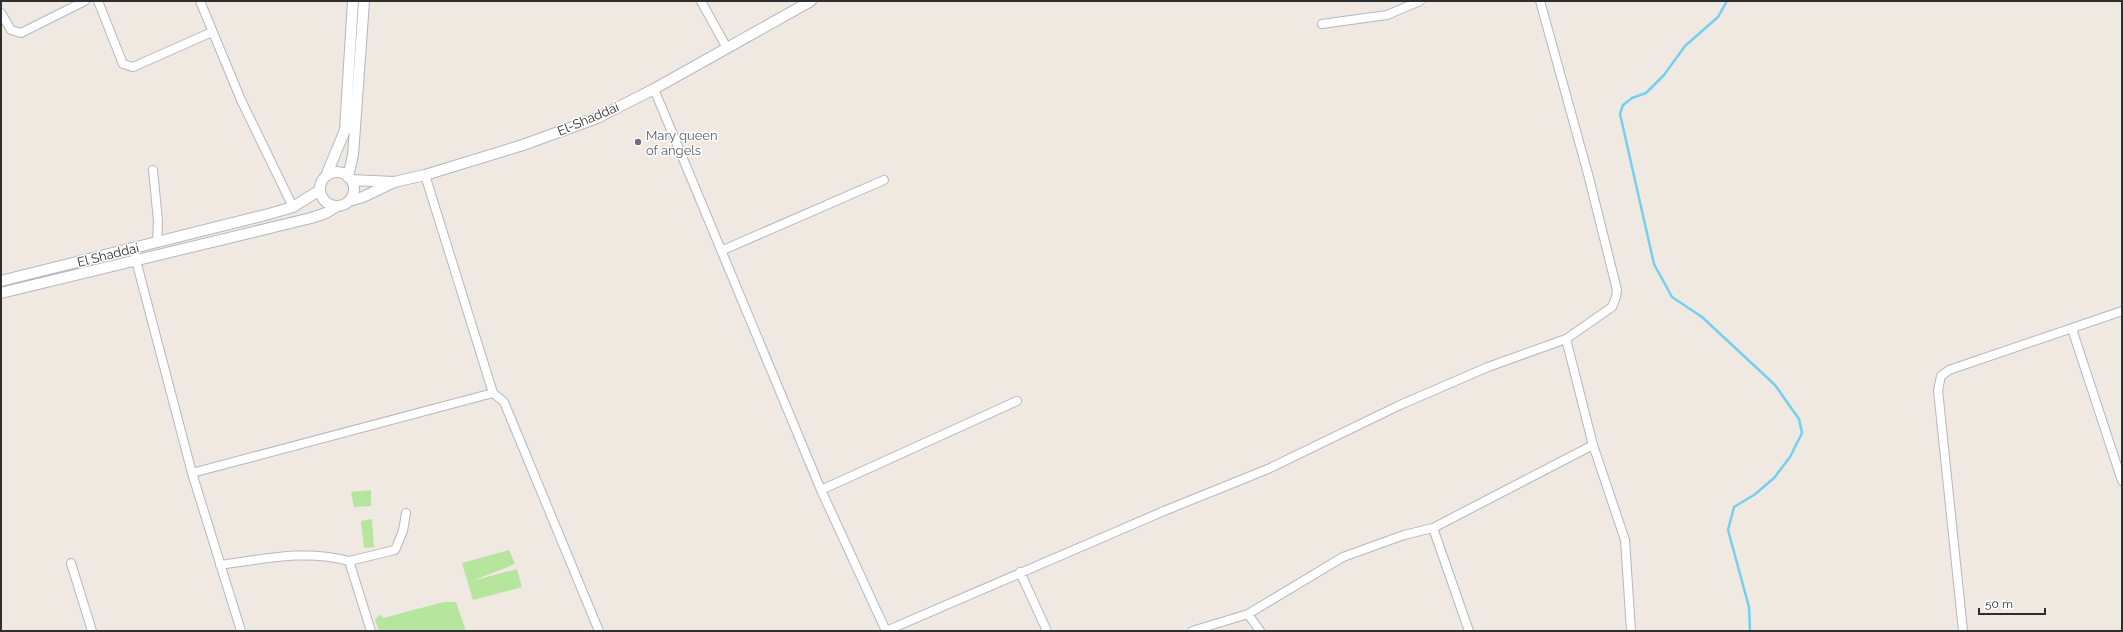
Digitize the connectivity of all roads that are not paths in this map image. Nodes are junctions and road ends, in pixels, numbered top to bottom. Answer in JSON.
{"nodes":[{"id":1,"x":85,"y":1,"type":"edge"},
{"id":2,"x":98,"y":1,"type":"edge"},
{"id":3,"x":200,"y":1,"type":"edge"},
{"id":4,"x":353,"y":1,"type":"edge"},
{"id":5,"x":364,"y":1,"type":"edge"},
{"id":6,"x":701,"y":1,"type":"edge"},
{"id":7,"x":811,"y":1,"type":"edge"},
{"id":8,"x":1420,"y":1,"type":"edge"},
{"id":9,"x":1540,"y":1,"type":"edge"},
{"id":10,"x":1,"y":12,"type":"edge"},
{"id":11,"x":1322,"y":24,"type":"dead end"},
{"id":12,"x":212,"y":32,"type":"junction"},
{"id":13,"x":727,"y":48,"type":"junction"},
{"id":14,"x":654,"y":89,"type":"junction"},
{"id":15,"x":153,"y":170,"type":"dead end"},
{"id":16,"x":425,"y":175,"type":"junction"},
{"id":17,"x":326,"y":176,"type":"junction"},
{"id":18,"x":349,"y":179,"type":"junction"},
{"id":19,"x":884,"y":180,"type":"dead end"},
{"id":20,"x":394,"y":182,"type":"junction"},
{"id":21,"x":320,"y":190,"type":"junction"},
{"id":22,"x":349,"y":201,"type":"junction"},
{"id":23,"x":337,"y":206,"type":"junction"},
{"id":24,"x":293,"y":207,"type":"junction"},
{"id":25,"x":157,"y":243,"type":"junction"},
{"id":26,"x":133,"y":249,"type":"junction"},
{"id":27,"x":723,"y":250,"type":"junction"},
{"id":28,"x":135,"y":260,"type":"junction"},
{"id":29,"x":1,"y":281,"type":"edge"},
{"id":30,"x":1,"y":293,"type":"edge"},
{"id":31,"x":2122,"y":311,"type":"edge"},
{"id":32,"x":2072,"y":329,"type":"junction"},
{"id":33,"x":1566,"y":338,"type":"junction"},
{"id":34,"x":493,"y":393,"type":"junction"},
{"id":35,"x":1017,"y":401,"type":"dead end"},
{"id":36,"x":1593,"y":445,"type":"junction"},
{"id":37,"x":192,"y":473,"type":"junction"},
{"id":38,"x":2122,"y":482,"type":"edge"},
{"id":39,"x":821,"y":490,"type":"junction"},
{"id":40,"x":406,"y":513,"type":"dead end"},
{"id":41,"x":1433,"y":528,"type":"junction"},
{"id":42,"x":349,"y":561,"type":"junction"},
{"id":43,"x":71,"y":563,"type":"dead end"},
{"id":44,"x":220,"y":565,"type":"junction"},
{"id":45,"x":1020,"y":572,"type":"junction"},
{"id":46,"x":1248,"y":614,"type":"junction"},
{"id":47,"x":92,"y":631,"type":"edge"},
{"id":48,"x":241,"y":631,"type":"edge"},
{"id":49,"x":371,"y":631,"type":"edge"},
{"id":50,"x":599,"y":631,"type":"edge"},
{"id":51,"x":885,"y":631,"type":"edge"},
{"id":52,"x":1047,"y":631,"type":"edge"},
{"id":53,"x":1192,"y":631,"type":"edge"},
{"id":54,"x":1260,"y":631,"type":"edge"},
{"id":55,"x":1469,"y":631,"type":"edge"},
{"id":56,"x":1631,"y":631,"type":"edge"},
{"id":57,"x":1963,"y":631,"type":"edge"}],
"edges":[{"from":1,"to":10,"type":"street"},
{"from":2,"to":12,"type":"street"},
{"from":3,"to":12,"type":"street"},
{"from":4,"to":17,"type":"street"},
{"from":5,"to":18,"type":"street"},
{"from":6,"to":13,"type":"street"},
{"from":7,"to":13,"type":"street","name":"El-Shaddai"},
{"from":8,"to":11,"type":"street"},
{"from":9,"to":33,"type":"street"},
{"from":12,"to":24,"type":"street"},
{"from":13,"to":14,"type":"street","name":"El-Shaddai"},
{"from":14,"to":16,"type":"street","name":"El-Shaddai"},
{"from":14,"to":27,"type":"street"},
{"from":15,"to":25,"type":"street"},
{"from":16,"to":20,"type":"street","name":"El-Shaddai"},
{"from":16,"to":34,"type":"street"},
{"from":17,"to":18,"type":"street"},
{"from":17,"to":21,"type":"street"},
{"from":18,"to":20,"type":"street"},
{"from":18,"to":22,"type":"street"},
{"from":19,"to":27,"type":"street"},
{"from":20,"to":22,"type":"street","name":"El-Shaddai"},
{"from":21,"to":23,"type":"street"},
{"from":21,"to":24,"type":"street","name":"El Shaddai"},
{"from":22,"to":23,"type":"street"},
{"from":23,"to":28,"type":"street"},
{"from":24,"to":25,"type":"street","name":"El Shaddai"},
{"from":25,"to":26,"type":"street","name":"El Shaddai"},
{"from":26,"to":28,"type":"street"},
{"from":26,"to":29,"type":"street","name":"El Shaddai"},
{"from":27,"to":39,"type":"street"},
{"from":28,"to":30,"type":"street"},
{"from":28,"to":37,"type":"street"},
{"from":31,"to":32,"type":"street"},
{"from":32,"to":38,"type":"street"},
{"from":32,"to":57,"type":"street"},
{"from":33,"to":36,"type":"street"},
{"from":33,"to":45,"type":"street"},
{"from":34,"to":37,"type":"street"},
{"from":34,"to":50,"type":"street"},
{"from":35,"to":39,"type":"street"},
{"from":36,"to":41,"type":"street"},
{"from":36,"to":56,"type":"street"},
{"from":37,"to":44,"type":"street"},
{"from":39,"to":51,"type":"street"},
{"from":40,"to":42,"type":"street"},
{"from":41,"to":46,"type":"street"},
{"from":41,"to":55,"type":"street"},
{"from":42,"to":44,"type":"street"},
{"from":42,"to":49,"type":"street"},
{"from":43,"to":47,"type":"street"},
{"from":44,"to":48,"type":"street"},
{"from":45,"to":51,"type":"street"},
{"from":45,"to":52,"type":"street"},
{"from":46,"to":53,"type":"street"},
{"from":46,"to":54,"type":"street"}]}
